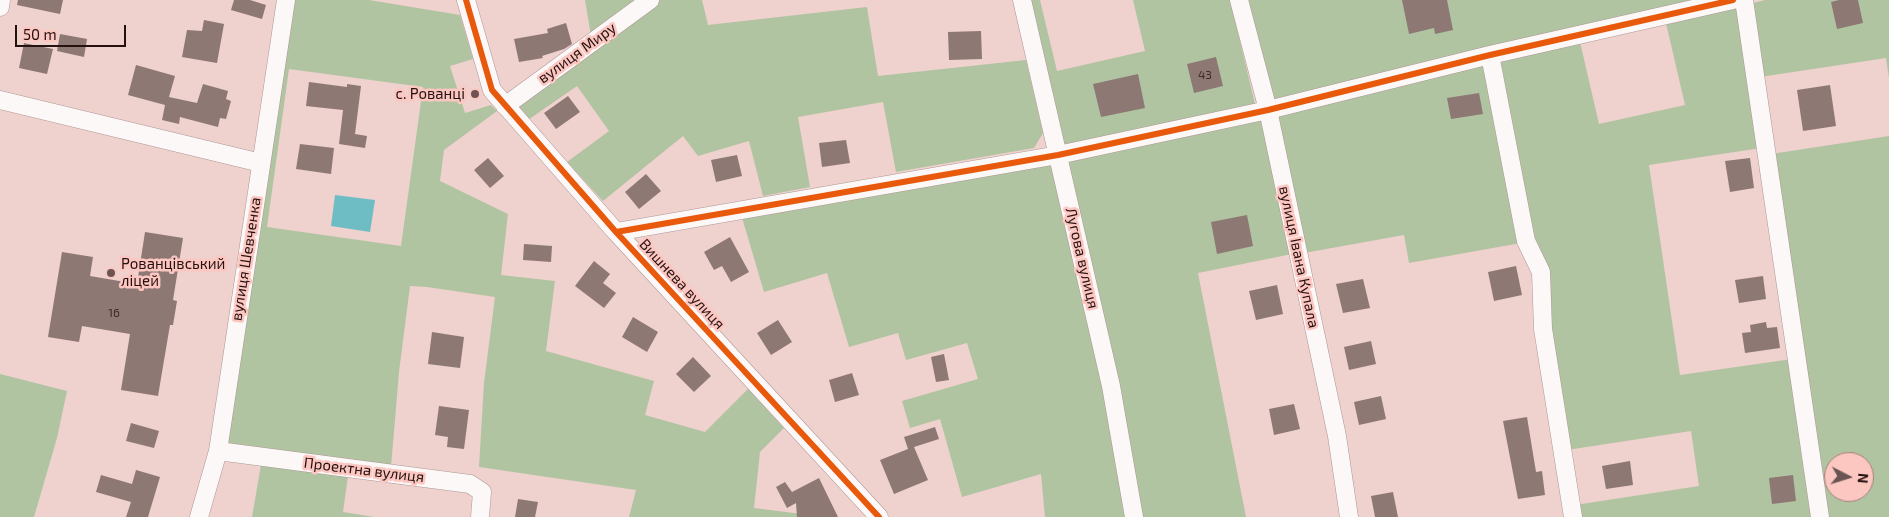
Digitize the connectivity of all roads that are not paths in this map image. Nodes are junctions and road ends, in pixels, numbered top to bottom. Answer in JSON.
{"nodes":[{"id":1,"x":2,"y":0,"type":"edge"},
{"id":2,"x":286,"y":0,"type":"edge"},
{"id":3,"x":466,"y":0,"type":"edge"},
{"id":4,"x":650,"y":0,"type":"edge"},
{"id":5,"x":1022,"y":0,"type":"edge"},
{"id":6,"x":1239,"y":0,"type":"edge"},
{"id":7,"x":1733,"y":0,"type":"edge"},
{"id":8,"x":1744,"y":0,"type":"edge"},
{"id":9,"x":0,"y":7,"type":"edge"},
{"id":10,"x":1490,"y":55,"type":"junction"},
{"id":11,"x":0,"y":100,"type":"edge"},
{"id":12,"x":505,"y":106,"type":"junction"},
{"id":13,"x":1268,"y":110,"type":"junction"},
{"id":14,"x":1058,"y":155,"type":"junction"},
{"id":15,"x":261,"y":163,"type":"junction"},
{"id":16,"x":616,"y":232,"type":"junction"},
{"id":17,"x":218,"y":451,"type":"junction"},
{"id":18,"x":199,"y":517,"type":"edge"},
{"id":19,"x":480,"y":517,"type":"edge"},
{"id":20,"x":879,"y":517,"type":"edge"},
{"id":21,"x":1134,"y":517,"type":"edge"},
{"id":22,"x":1349,"y":517,"type":"edge"},
{"id":23,"x":1573,"y":517,"type":"edge"},
{"id":24,"x":1820,"y":517,"type":"edge"}],
"edges":[{"from":1,"to":9,"type":"street"},
{"from":2,"to":15,"type":"street","name":"вулиця Шевченка"},
{"from":3,"to":12,"type":"street","name":"Вишнева вулиця"},
{"from":4,"to":12,"type":"street","name":"вулиця Миру"},
{"from":5,"to":14,"type":"street","name":"Лугова вулиця"},
{"from":6,"to":13,"type":"street","name":"вулиця Івана Купала"},
{"from":7,"to":10,"type":"street"},
{"from":8,"to":24,"type":"street"},
{"from":10,"to":13,"type":"street"},
{"from":10,"to":23,"type":"street"},
{"from":11,"to":15,"type":"street"},
{"from":12,"to":16,"type":"street","name":"Вишнева вулиця"},
{"from":13,"to":14,"type":"street"},
{"from":13,"to":22,"type":"street","name":"вулиця Івана Купала"},
{"from":14,"to":16,"type":"street"},
{"from":14,"to":21,"type":"street","name":"Лугова вулиця"},
{"from":15,"to":17,"type":"street","name":"вулиця Шевченка"},
{"from":16,"to":20,"type":"street","name":"Вишнева вулиця"},
{"from":17,"to":18,"type":"street","name":"вулиця Шевченка"},
{"from":17,"to":19,"type":"street","name":"Проектна вулиця"}]}
